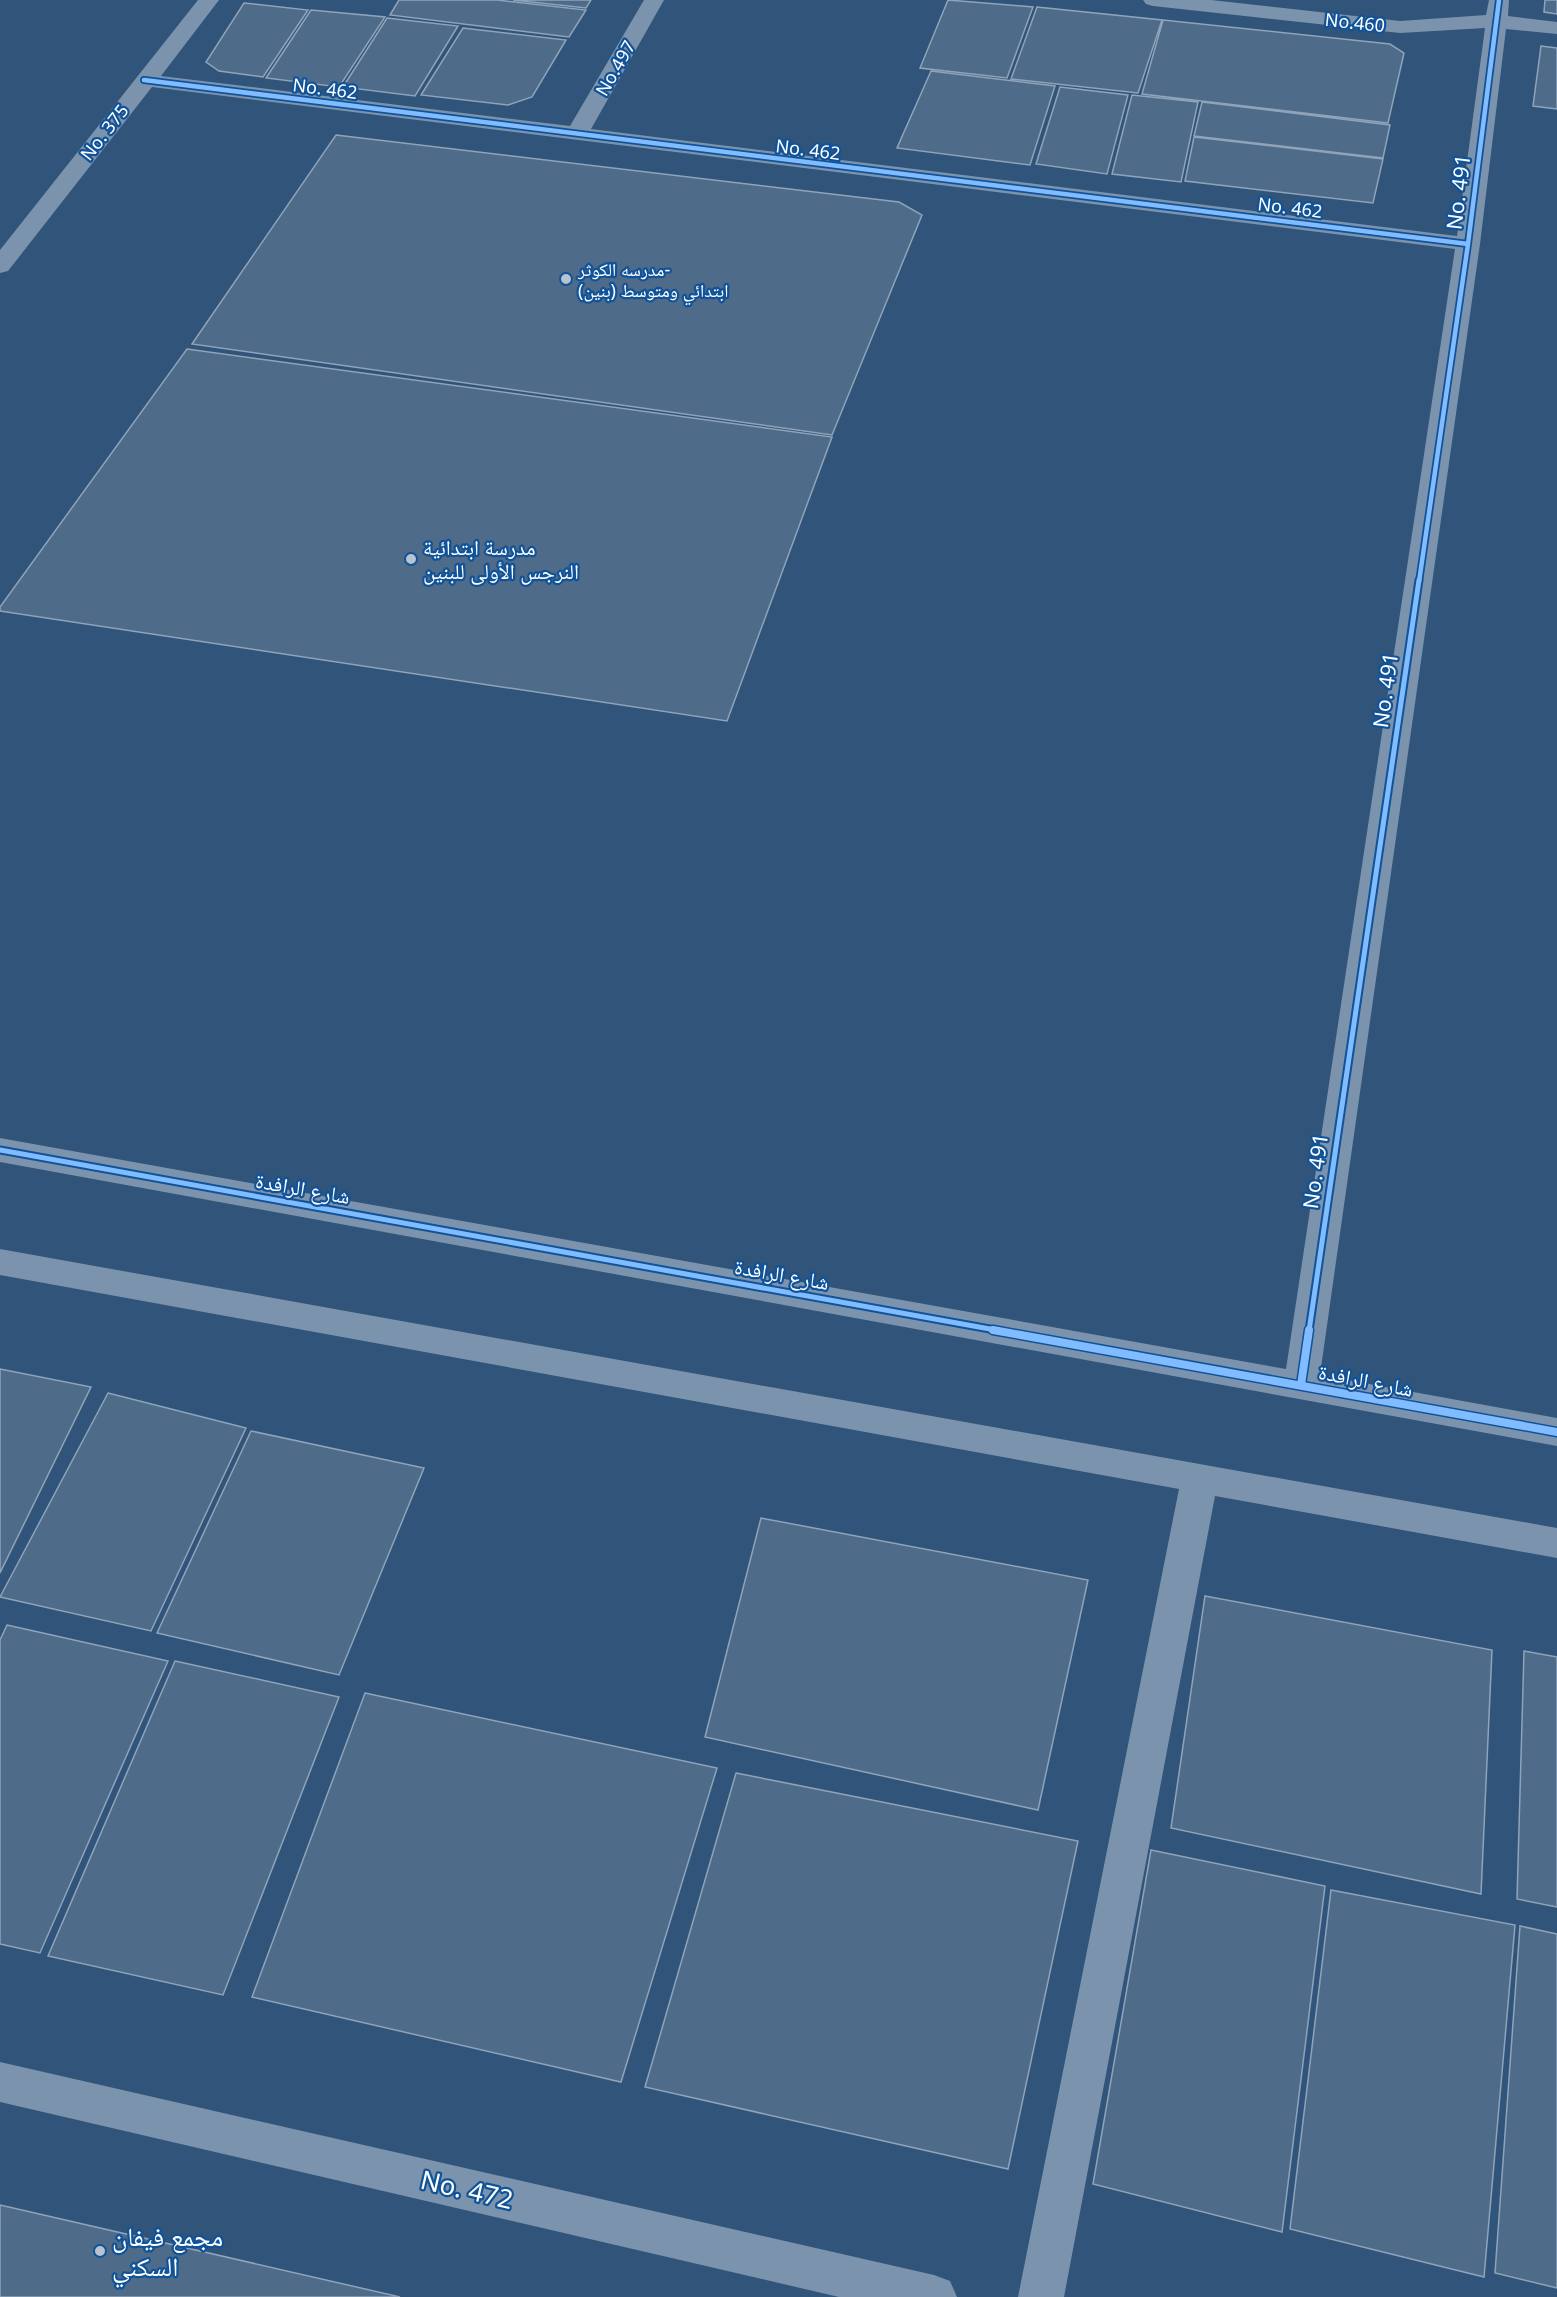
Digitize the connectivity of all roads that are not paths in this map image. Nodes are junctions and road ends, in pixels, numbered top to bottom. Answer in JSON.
{"nodes":[{"id":1,"x":209,"y":0,"type":"edge"},
{"id":2,"x":654,"y":0,"type":"edge"},
{"id":3,"x":1153,"y":0,"type":"edge"},
{"id":4,"x":1497,"y":11,"type":"edge"},
{"id":5,"x":1557,"y":28,"type":"edge"},
{"id":6,"x":144,"y":80,"type":"junction"},
{"id":7,"x":576,"y":135,"type":"junction"},
{"id":8,"x":1468,"y":244,"type":"junction"},
{"id":9,"x":0,"y":266,"type":"edge"},
{"id":10,"x":0,"y":1150,"type":"edge"},
{"id":11,"x":0,"y":1262,"type":"edge"},
{"id":12,"x":1301,"y":1385,"type":"junction"},
{"id":13,"x":1557,"y":1432,"type":"edge"},
{"id":14,"x":1200,"y":1477,"type":"junction"},
{"id":15,"x":1557,"y":1543,"type":"edge"},
{"id":16,"x":0,"y":2082,"type":"edge"},
{"id":17,"x":934,"y":2297,"type":"edge"},
{"id":18,"x":1041,"y":2297,"type":"edge"}],
"edges":[{"from":1,"to":6,"type":"street","name":"No. 375"},
{"from":2,"to":7,"type":"street","name":"No.497"},
{"from":3,"to":4,"type":"street","name":"No.460"},
{"from":4,"to":5,"type":"street","name":"No.460"},
{"from":4,"to":8,"type":"street","name":"No. 491"},
{"from":6,"to":7,"type":"street","name":"No. 462"},
{"from":6,"to":9,"type":"street","name":"No. 375"},
{"from":7,"to":8,"type":"street","name":"No. 462"},
{"from":8,"to":12,"type":"street","name":"No. 491"},
{"from":10,"to":12,"type":"street","name":"شارع الرافدة"},
{"from":11,"to":14,"type":"street"},
{"from":12,"to":13,"type":"street","name":"شارع الرافدة"},
{"from":14,"to":15,"type":"street"},
{"from":14,"to":18,"type":"street"},
{"from":16,"to":17,"type":"street","name":"No. 472"}]}
